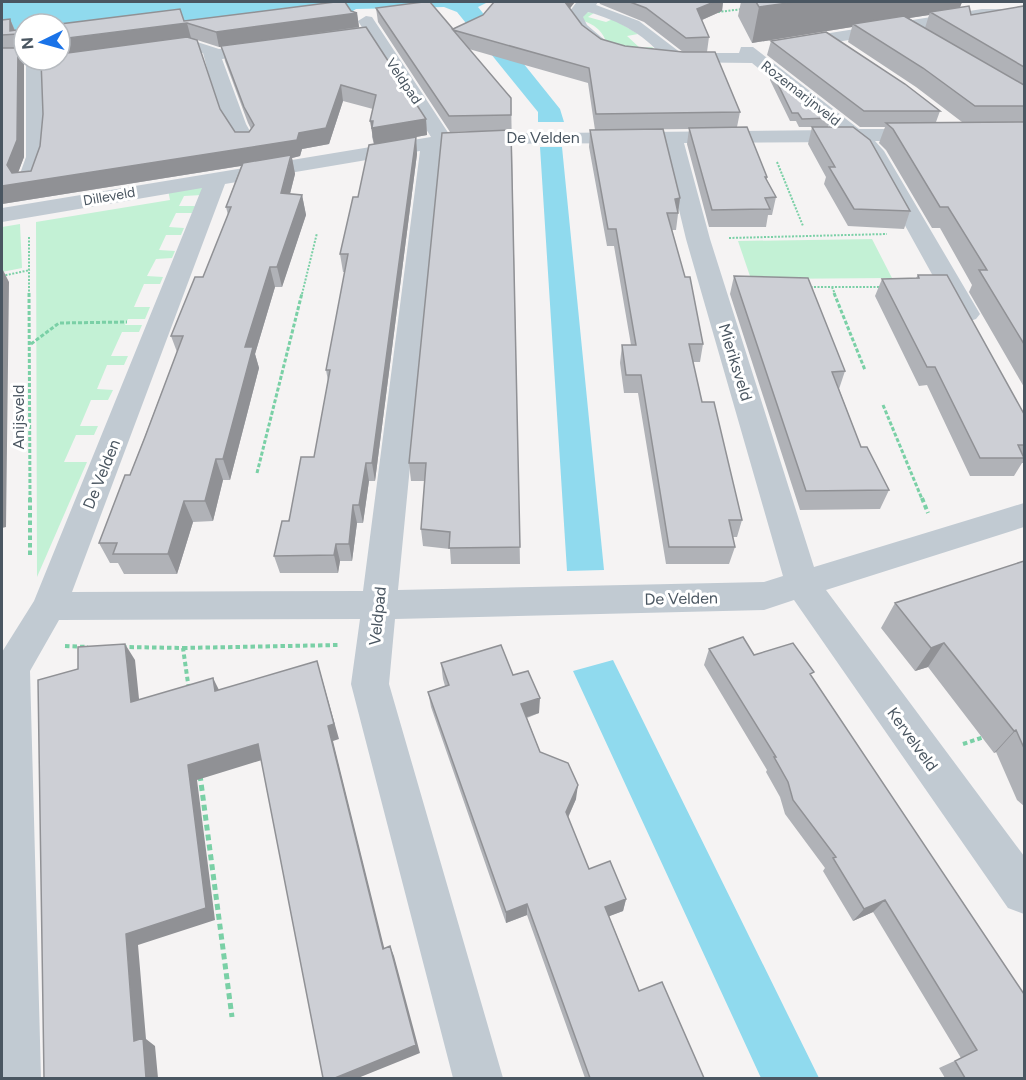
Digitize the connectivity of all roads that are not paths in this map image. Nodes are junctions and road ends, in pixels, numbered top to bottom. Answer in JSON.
{"nodes":[{"id":1,"x":586,"y":4,"type":"edge"},
{"id":2,"x":1024,"y":14,"type":"edge"},
{"id":3,"x":903,"y":27,"type":"junction"},
{"id":4,"x":349,"y":36,"type":"edge"},
{"id":5,"x":827,"y":39,"type":"junction"},
{"id":6,"x":924,"y":39,"type":"edge"},
{"id":7,"x":281,"y":46,"type":"edge"},
{"id":8,"x":762,"y":51,"type":"junction"},
{"id":9,"x":138,"y":52,"type":"edge"},
{"id":10,"x":620,"y":54,"type":"edge"},
{"id":11,"x":212,"y":55,"type":"junction"},
{"id":12,"x":104,"y":57,"type":"edge"},
{"id":13,"x":854,"y":57,"type":"edge"},
{"id":14,"x":72,"y":58,"type":"edge"},
{"id":15,"x":654,"y":58,"type":"edge"},
{"id":16,"x":676,"y":58,"type":"junction"},
{"id":17,"x":29,"y":72,"type":"edge"},
{"id":18,"x":944,"y":135,"type":"edge"},
{"id":19,"x":855,"y":136,"type":"junction"},
{"id":20,"x":672,"y":137,"type":"junction"},
{"id":21,"x":437,"y":141,"type":"junction"},
{"id":22,"x":246,"y":142,"type":"edge"},
{"id":23,"x":217,"y":177,"type":"junction"},
{"id":24,"x":28,"y":182,"type":"edge"},
{"id":25,"x":2,"y":215,"type":"edge"},
{"id":26,"x":980,"y":336,"type":"edge"},
{"id":27,"x":1024,"y":515,"type":"edge"},
{"id":28,"x":803,"y":586,"type":"junction"},
{"id":29,"x":378,"y":604,"type":"junction"},
{"id":30,"x":49,"y":606,"type":"junction"},
{"id":31,"x":13,"y":662,"type":"edge"},
{"id":32,"x":1024,"y":892,"type":"edge"},
{"id":33,"x":16,"y":1078,"type":"edge"},
{"id":34,"x":478,"y":1078,"type":"edge"}],
"edges":[{"from":1,"to":10,"type":"street"},
{"from":1,"to":16,"type":"street"},
{"from":2,"to":3,"type":"street"},
{"from":3,"to":5,"type":"street"},
{"from":3,"to":6,"type":"street"},
{"from":4,"to":21,"type":"street","name":"Veldpad"},
{"from":5,"to":8,"type":"street"},
{"from":5,"to":13,"type":"street"},
{"from":7,"to":11,"type":"street"},
{"from":8,"to":16,"type":"street"},
{"from":8,"to":19,"type":"street","name":"Rozemarijnveld"},
{"from":9,"to":11,"type":"street"},
{"from":11,"to":22,"type":"street"},
{"from":12,"to":14,"type":"street"},
{"from":15,"to":16,"type":"street"},
{"from":17,"to":24,"type":"street"},
{"from":18,"to":19,"type":"street","name":"De Velden"},
{"from":19,"to":20,"type":"street","name":"De Velden"},
{"from":19,"to":26,"type":"street","name":"Rozemarijnveld"},
{"from":20,"to":21,"type":"street","name":"De Velden"},
{"from":20,"to":28,"type":"street","name":"Mieriksveld"},
{"from":21,"to":23,"type":"street","name":"De Velden"},
{"from":21,"to":29,"type":"street","name":"Veldpad"},
{"from":23,"to":25,"type":"street","name":"Dilleveld"},
{"from":23,"to":30,"type":"street","name":"De Velden"},
{"from":27,"to":28,"type":"street","name":"De Velden"},
{"from":28,"to":29,"type":"street","name":"De Velden"},
{"from":28,"to":32,"type":"street","name":"Kervelveld"},
{"from":29,"to":30,"type":"street","name":"De Velden"},
{"from":29,"to":34,"type":"street","name":"Veldpad"},
{"from":30,"to":31,"type":"street"},
{"from":31,"to":33,"type":"street"}]}
